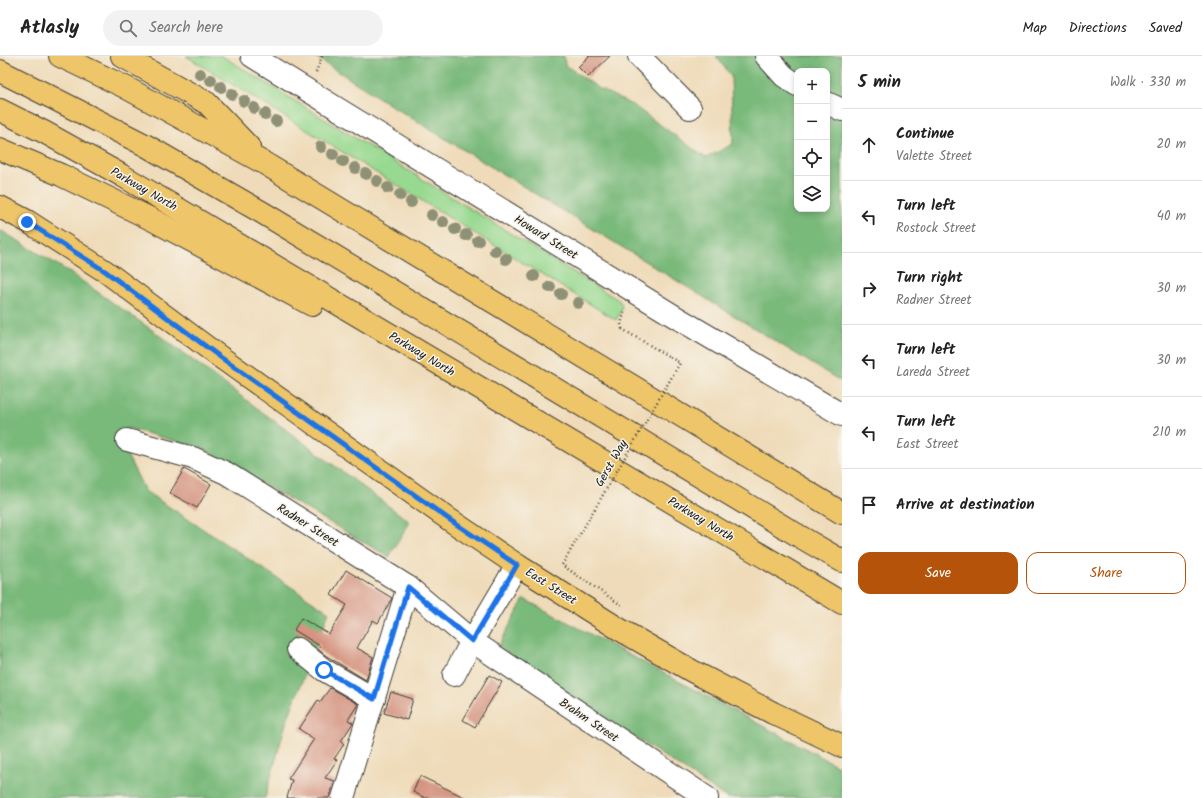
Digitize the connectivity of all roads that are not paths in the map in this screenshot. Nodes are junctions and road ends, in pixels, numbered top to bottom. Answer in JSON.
{"nodes":[{"id":1,"x":60,"y":56,"type":"edge"},
{"id":2,"x":122,"y":56,"type":"edge"},
{"id":3,"x":252,"y":56,"type":"edge"},
{"id":4,"x":639,"y":56,"type":"edge"},
{"id":5,"x":766,"y":56,"type":"edge"},
{"id":6,"x":0,"y":71,"type":"edge"},
{"id":7,"x":794,"y":83,"type":"edge"},
{"id":8,"x":829,"y":104,"type":"edge"},
{"id":9,"x":690,"y":108,"type":"dead end"},
{"id":10,"x":0,"y":110,"type":"edge"},
{"id":11,"x":842,"y":110,"type":"edge"},
{"id":12,"x":0,"y":149,"type":"edge"},
{"id":13,"x":264,"y":163,"type":"junction"},
{"id":14,"x":0,"y":207,"type":"edge"},
{"id":15,"x":842,"y":415,"type":"edge"},
{"id":16,"x":127,"y":440,"type":"dead end"},
{"id":17,"x":592,"y":455,"type":"junction"},
{"id":18,"x":842,"y":513,"type":"edge"},
{"id":19,"x":842,"y":561,"type":"edge"},
{"id":20,"x":517,"y":565,"type":"junction"},
{"id":21,"x":408,"y":587,"type":"junction"},
{"id":22,"x":842,"y":603,"type":"edge"},
{"id":23,"x":472,"y":641,"type":"junction"},
{"id":24,"x":298,"y":650,"type":"dead end"},
{"id":25,"x":454,"y":675,"type":"dead end"},
{"id":26,"x":374,"y":699,"type":"junction"},
{"id":27,"x":842,"y":746,"type":"edge"},
{"id":28,"x":343,"y":798,"type":"edge"},
{"id":29,"x":707,"y":798,"type":"edge"}],
"edges":[{"from":1,"to":13,"type":"main road"},
{"from":2,"to":13,"type":"main road"},
{"from":3,"to":15,"type":"street","name":"Howard Street"},
{"from":4,"to":9,"type":"street"},
{"from":5,"to":7,"type":"street"},
{"from":6,"to":19,"type":"main road"},
{"from":8,"to":11,"type":"street"},
{"from":10,"to":17,"type":"main road","name":"Parkway North"},
{"from":12,"to":17,"type":"main road"},
{"from":13,"to":18,"type":"main road"},
{"from":14,"to":20,"type":"main road","name":"East Street"},
{"from":16,"to":21,"type":"street","name":"Radner Street"},
{"from":17,"to":22,"type":"main road","name":"Parkway North"},
{"from":20,"to":23,"type":"street"},
{"from":20,"to":27,"type":"main road","name":"East Street"},
{"from":21,"to":23,"type":"street","name":"Radner Street"},
{"from":21,"to":26,"type":"street"},
{"from":23,"to":25,"type":"street"},
{"from":23,"to":29,"type":"street","name":"Brahm Street"},
{"from":24,"to":26,"type":"street"},
{"from":26,"to":28,"type":"street"}]}
